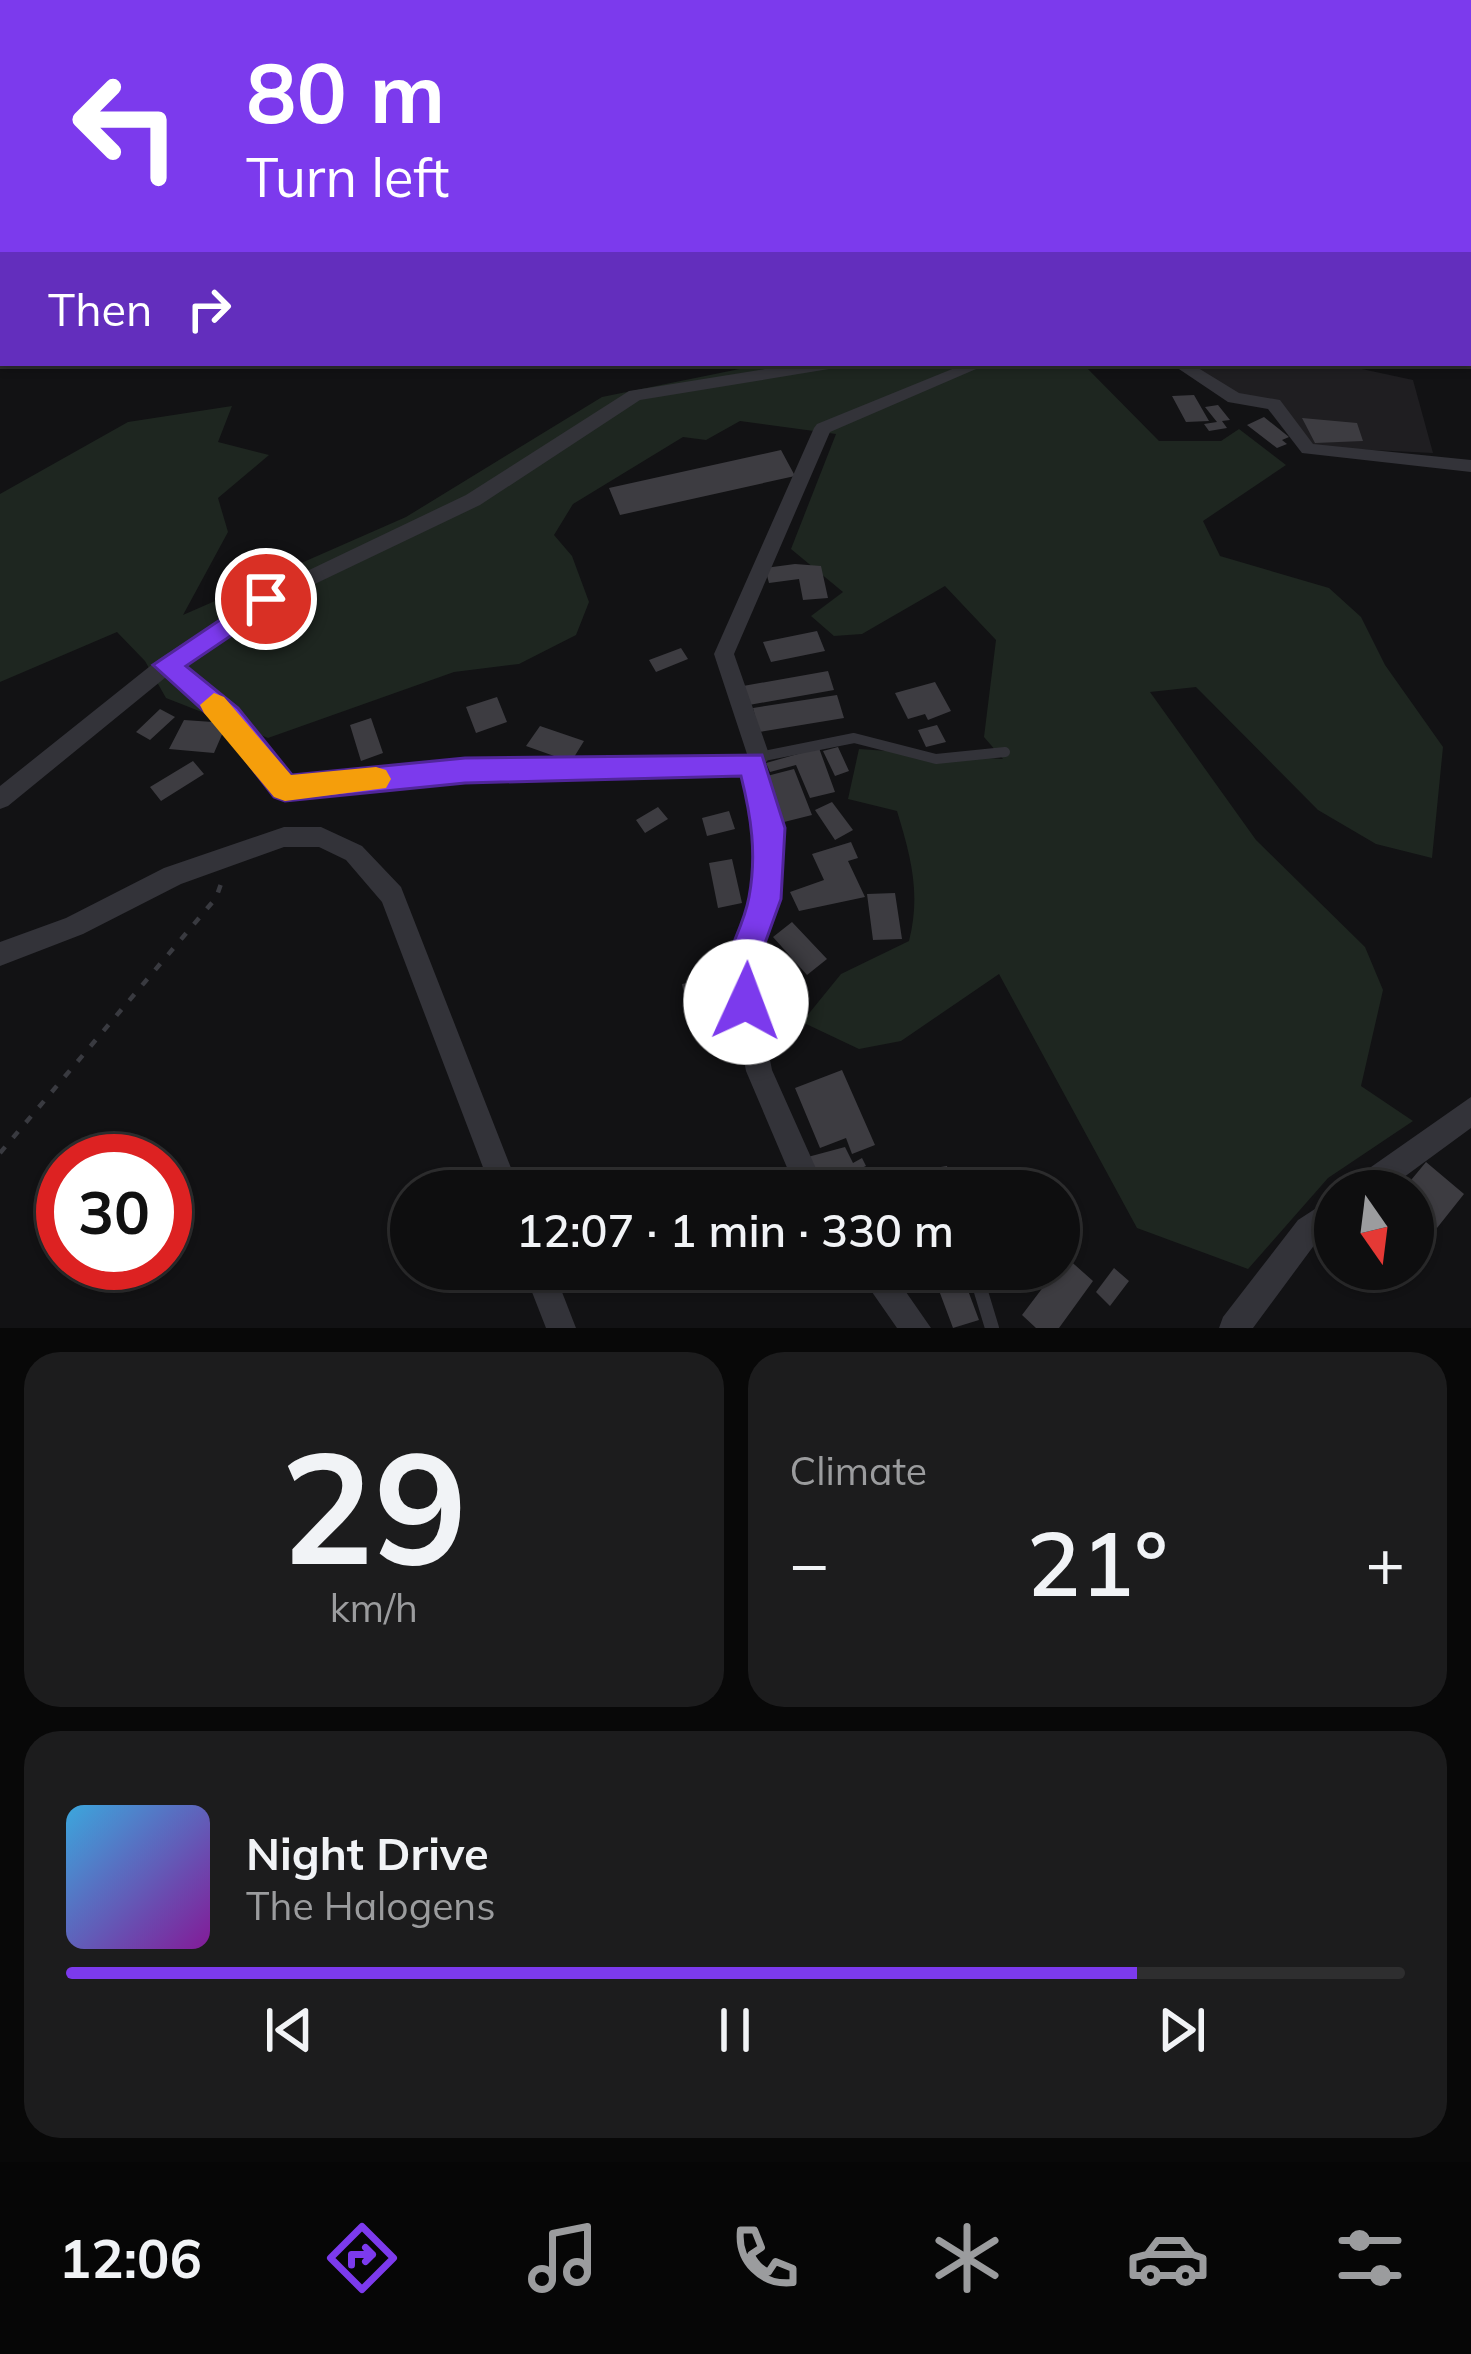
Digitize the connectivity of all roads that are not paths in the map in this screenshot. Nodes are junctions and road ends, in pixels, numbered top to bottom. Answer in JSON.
{"nodes":[{"id":1,"x":816,"y":366,"type":"edge"},
{"id":2,"x":975,"y":366,"type":"edge"},
{"id":3,"x":1183,"y":366,"type":"edge"},
{"id":4,"x":1471,"y":466,"type":"edge"},
{"id":5,"x":166,"y":665,"type":"junction"},
{"id":6,"x":1006,"y":752,"type":"dead end"},
{"id":7,"x":756,"y":760,"type":"junction"},
{"id":8,"x":0,"y":799,"type":"edge"},
{"id":9,"x":0,"y":954,"type":"edge"},
{"id":10,"x":1471,"y":1111,"type":"edge"},
{"id":11,"x":498,"y":1170,"type":"edge"},
{"id":12,"x":803,"y":1170,"type":"edge"},
{"id":13,"x":1390,"y":1170,"type":"edge"},
{"id":14,"x":1314,"y":1226,"type":"edge"},
{"id":15,"x":546,"y":1290,"type":"edge"},
{"id":16,"x":888,"y":1290,"type":"edge"},
{"id":17,"x":980,"y":1290,"type":"edge"},
{"id":18,"x":561,"y":1328,"type":"edge"},
{"id":19,"x":916,"y":1328,"type":"edge"},
{"id":20,"x":992,"y":1328,"type":"edge"},
{"id":21,"x":1234,"y":1328,"type":"edge"}],
"edges":[{"from":1,"to":5,"type":"street"},
{"from":2,"to":7,"type":"street"},
{"from":3,"to":4,"type":"street"},
{"from":5,"to":7,"type":"street"},
{"from":5,"to":8,"type":"street"},
{"from":6,"to":7,"type":"lane"},
{"from":7,"to":12,"type":"street"},
{"from":9,"to":11,"type":"street"},
{"from":10,"to":13,"type":"street"},
{"from":14,"to":21,"type":"street"},
{"from":15,"to":18,"type":"street"},
{"from":16,"to":19,"type":"street"},
{"from":17,"to":20,"type":"lane"}]}
